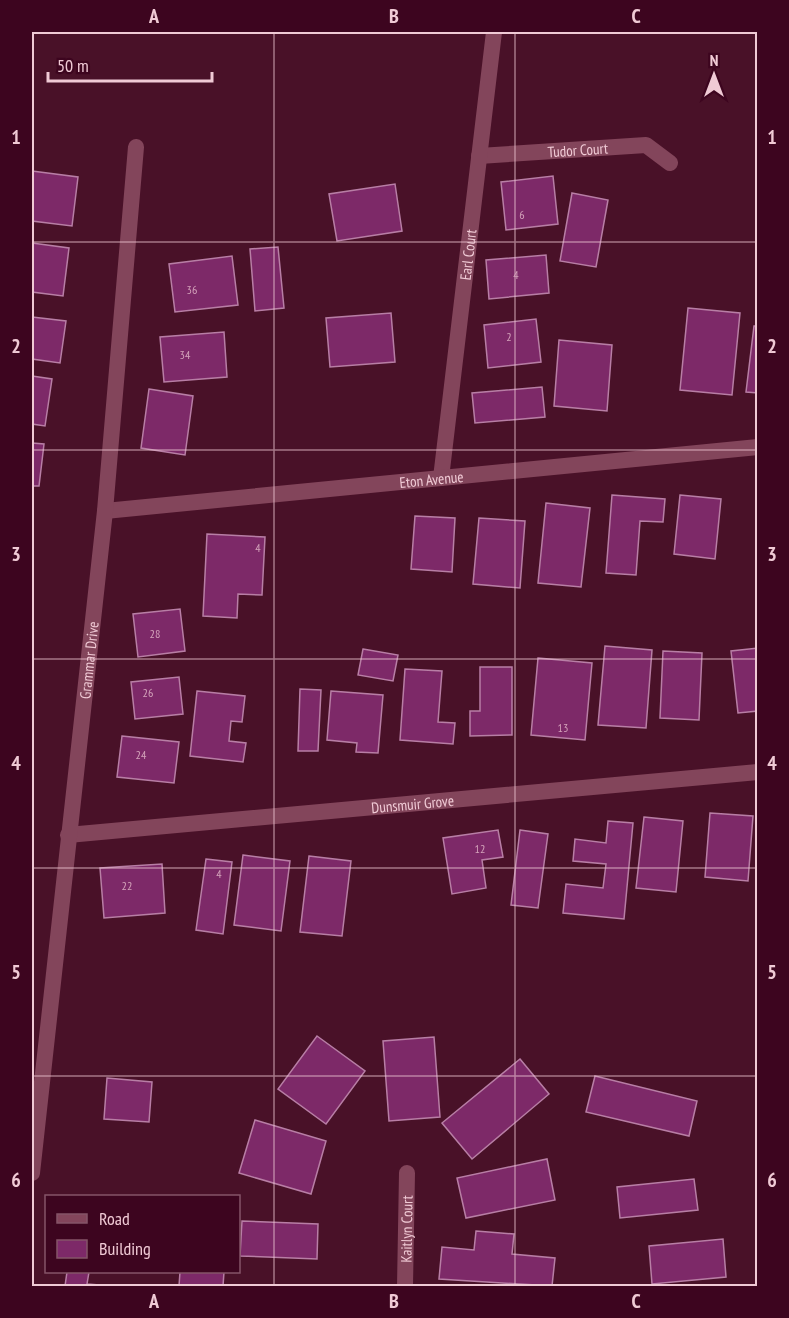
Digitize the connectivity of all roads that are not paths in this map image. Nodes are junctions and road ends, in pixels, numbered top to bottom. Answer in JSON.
{"nodes":[{"id":1,"x":494,"y":32,"type":"edge"},
{"id":2,"x":136,"y":147,"type":"dead end"},
{"id":3,"x":479,"y":156,"type":"junction"},
{"id":4,"x":670,"y":163,"type":"dead end"},
{"id":5,"x":758,"y":447,"type":"edge"},
{"id":6,"x":441,"y":478,"type":"junction"},
{"id":7,"x":105,"y":512,"type":"junction"},
{"id":8,"x":758,"y":772,"type":"edge"},
{"id":9,"x":68,"y":835,"type":"junction"},
{"id":10,"x":32,"y":1173,"type":"edge"},
{"id":11,"x":407,"y":1173,"type":"dead end"},
{"id":12,"x":405,"y":1287,"type":"edge"}],
"edges":[{"from":1,"to":3,"type":"street","name":"Earl Court"},
{"from":2,"to":7,"type":"street","name":"Grammar Drive"},
{"from":3,"to":4,"type":"street","name":"Tudor Court"},
{"from":3,"to":6,"type":"street","name":"Earl Court"},
{"from":5,"to":6,"type":"street","name":"Eton Avenue"},
{"from":6,"to":7,"type":"street","name":"Eton Avenue"},
{"from":7,"to":9,"type":"street","name":"Grammar Drive"},
{"from":8,"to":9,"type":"street","name":"Dunsmuir Grove"},
{"from":9,"to":10,"type":"street","name":"Grammar Drive"},
{"from":11,"to":12,"type":"street","name":"Kaitlyn Court"}]}
